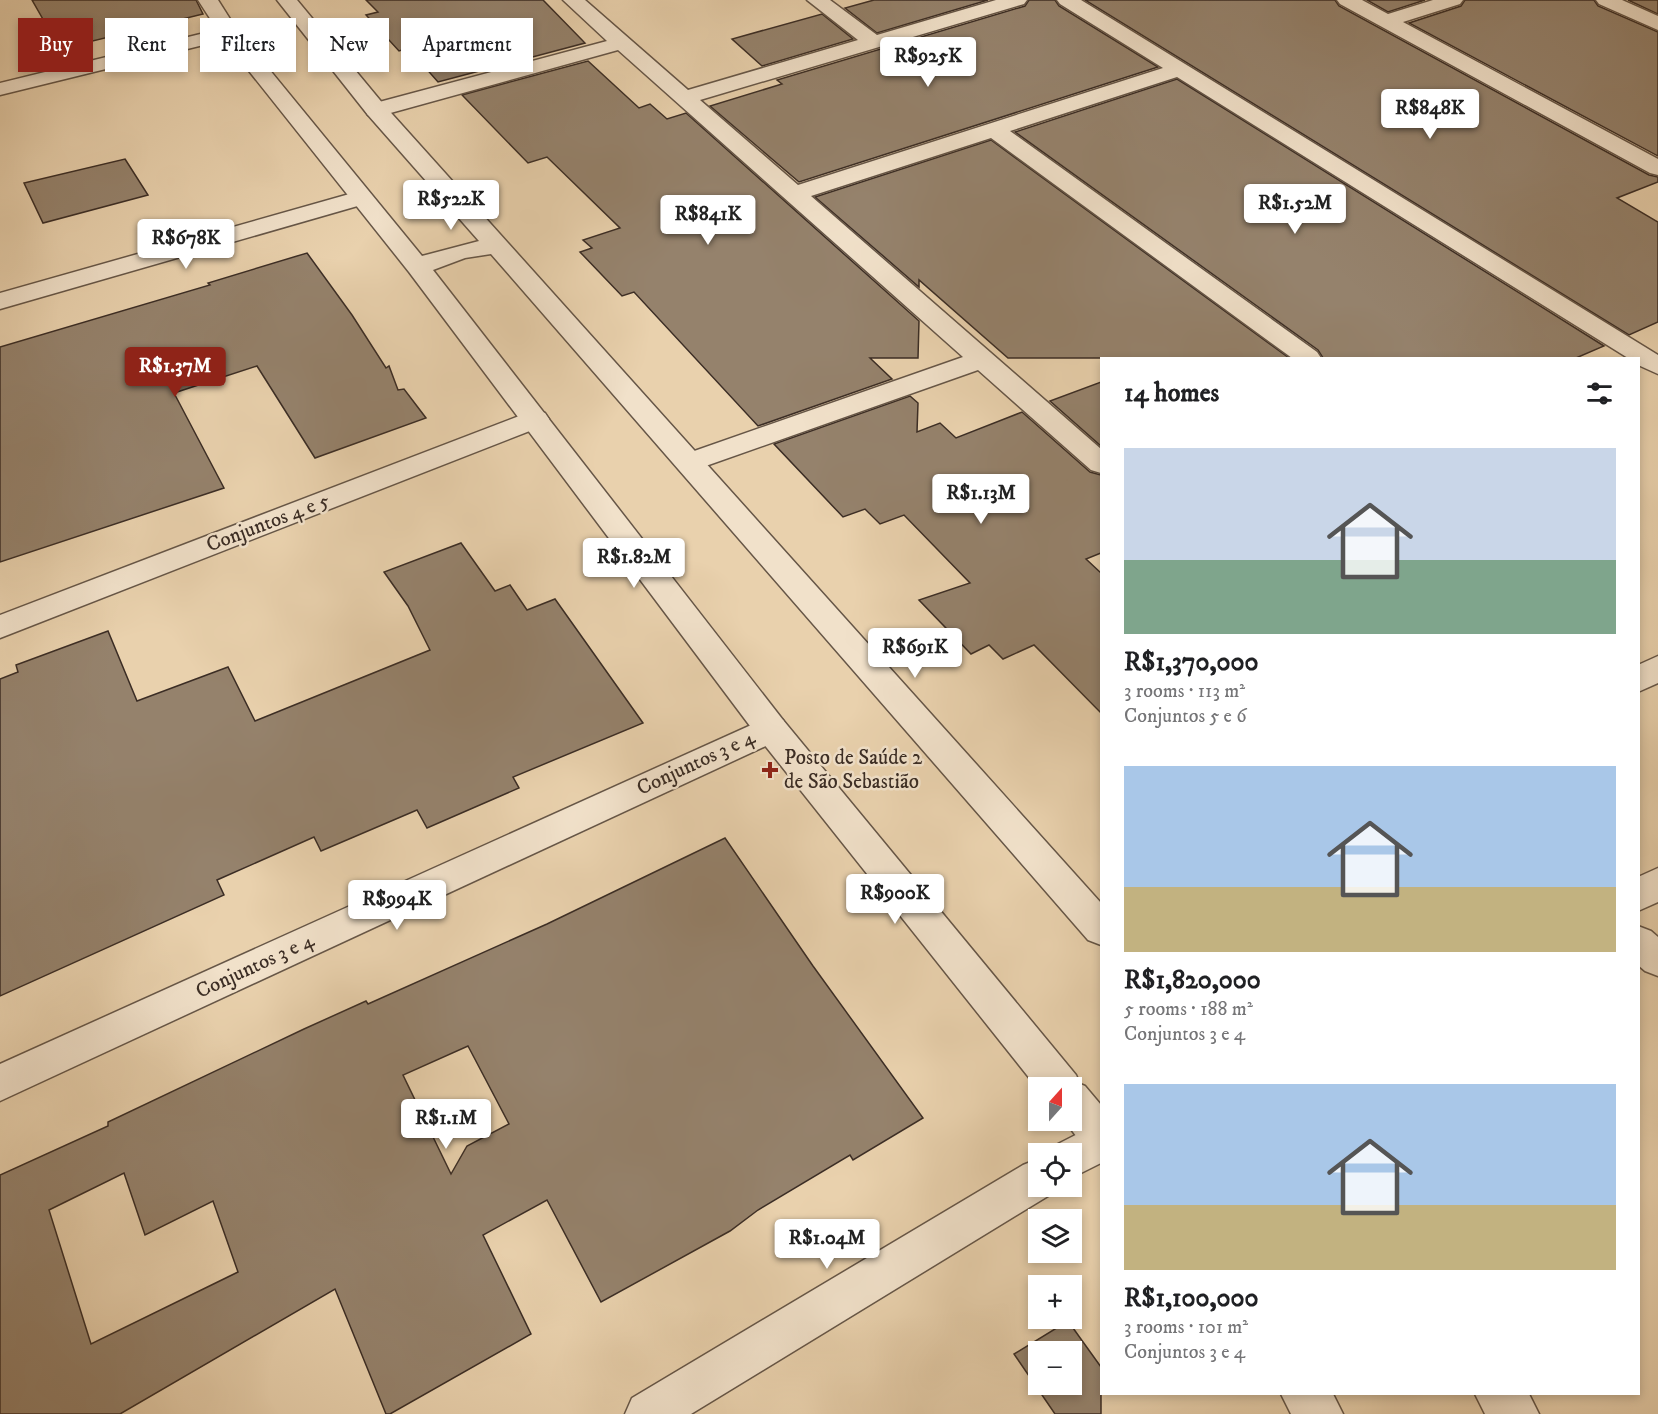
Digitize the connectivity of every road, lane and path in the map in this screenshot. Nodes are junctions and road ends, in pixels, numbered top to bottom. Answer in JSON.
{"nodes":[{"id":1,"x":208,"y":0,"type":"edge"},
{"id":2,"x":287,"y":0,"type":"edge"},
{"id":3,"x":573,"y":0,"type":"edge"},
{"id":4,"x":817,"y":0,"type":"edge"},
{"id":5,"x":1017,"y":0,"type":"edge"},
{"id":6,"x":1067,"y":0,"type":"edge"},
{"id":7,"x":1347,"y":0,"type":"edge"},
{"id":8,"x":1453,"y":0,"type":"edge"},
{"id":9,"x":1606,"y":0,"type":"edge"},
{"id":10,"x":219,"y":18,"type":"edge"},
{"id":11,"x":1387,"y":21,"type":"junction"},
{"id":12,"x":1658,"y":24,"type":"edge"},
{"id":13,"x":200,"y":40,"type":"edge"},
{"id":14,"x":874,"y":42,"type":"junction"},
{"id":15,"x":622,"y":43,"type":"junction"},
{"id":16,"x":1179,"y":70,"type":"junction"},
{"id":17,"x":260,"y":72,"type":"edge"},
{"id":18,"x":0,"y":89,"type":"edge"},
{"id":19,"x":684,"y":98,"type":"junction"},
{"id":20,"x":376,"y":110,"type":"junction"},
{"id":21,"x":994,"y":130,"type":"junction"},
{"id":22,"x":1658,"y":168,"type":"edge"},
{"id":23,"x":794,"y":195,"type":"junction"},
{"id":24,"x":360,"y":198,"type":"junction"},
{"id":25,"x":496,"y":246,"type":"junction"},
{"id":26,"x":418,"y":267,"type":"junction"},
{"id":27,"x":0,"y":302,"type":"edge"},
{"id":28,"x":1307,"y":357,"type":"edge"},
{"id":29,"x":1648,"y":357,"type":"edge"},
{"id":30,"x":981,"y":360,"type":"junction"},
{"id":31,"x":535,"y":419,"type":"junction"},
{"id":32,"x":690,"y":462,"type":"junction"},
{"id":33,"x":1100,"y":463,"type":"edge"},
{"id":34,"x":0,"y":627,"type":"edge"},
{"id":35,"x":1658,"y":668,"type":"edge"},
{"id":36,"x":1640,"y":679,"type":"edge"},
{"id":37,"x":771,"y":729,"type":"junction"},
{"id":38,"x":1658,"y":883,"type":"edge"},
{"id":39,"x":1640,"y":895,"type":"edge"},
{"id":40,"x":1100,"y":928,"type":"edge"},
{"id":41,"x":1640,"y":944,"type":"edge"},
{"id":42,"x":1658,"y":960,"type":"edge"},
{"id":43,"x":1053,"y":1077,"type":"edge"},
{"id":44,"x":0,"y":1083,"type":"edge"},
{"id":45,"x":1082,"y":1112,"type":"edge"},
{"id":46,"x":1100,"y":1135,"type":"edge"},
{"id":47,"x":1100,"y":1142,"type":"edge"},
{"id":48,"x":1082,"y":1152,"type":"edge"},
{"id":49,"x":1028,"y":1185,"type":"edge"},
{"id":50,"x":1305,"y":1395,"type":"edge"},
{"id":51,"x":1499,"y":1395,"type":"edge"},
{"id":52,"x":648,"y":1414,"type":"edge"},
{"id":53,"x":1320,"y":1414,"type":"edge"},
{"id":54,"x":1516,"y":1414,"type":"edge"}],
"edges":[{"from":1,"to":10,"type":"street"},
{"from":2,"to":20,"type":"street"},
{"from":3,"to":15,"type":"street"},
{"from":4,"to":14,"type":"street"},
{"from":5,"to":14,"type":"street"},
{"from":6,"to":16,"type":"street"},
{"from":7,"to":11,"type":"street"},
{"from":8,"to":11,"type":"street"},
{"from":9,"to":12,"type":"street"},
{"from":11,"to":22,"type":"street"},
{"from":13,"to":18,"type":"street"},
{"from":14,"to":19,"type":"street"},
{"from":15,"to":19,"type":"street"},
{"from":15,"to":20,"type":"street"},
{"from":16,"to":21,"type":"street"},
{"from":16,"to":29,"type":"street"},
{"from":17,"to":24,"type":"street"},
{"from":19,"to":23,"type":"street"},
{"from":20,"to":25,"type":"street"},
{"from":21,"to":23,"type":"street"},
{"from":21,"to":28,"type":"street"},
{"from":23,"to":30,"type":"street"},
{"from":24,"to":26,"type":"street"},
{"from":24,"to":27,"type":"street"},
{"from":25,"to":26,"type":"street"},
{"from":25,"to":32,"type":"street"},
{"from":26,"to":31,"type":"street"},
{"from":30,"to":32,"type":"street"},
{"from":30,"to":33,"type":"street"},
{"from":31,"to":34,"type":"street","name":"Conjuntos 4 e 5"},
{"from":31,"to":37,"type":"street"},
{"from":32,"to":40,"type":"street"},
{"from":35,"to":36,"type":"street"},
{"from":37,"to":43,"type":"street"},
{"from":37,"to":44,"type":"street","name":"Conjuntos 3 e 4"},
{"from":38,"to":39,"type":"street"},
{"from":41,"to":42,"type":"street"},
{"from":45,"to":46,"type":"street"},
{"from":47,"to":48,"type":"street"},
{"from":49,"to":52,"type":"street"},
{"from":50,"to":53,"type":"street"},
{"from":51,"to":54,"type":"street"}]}
